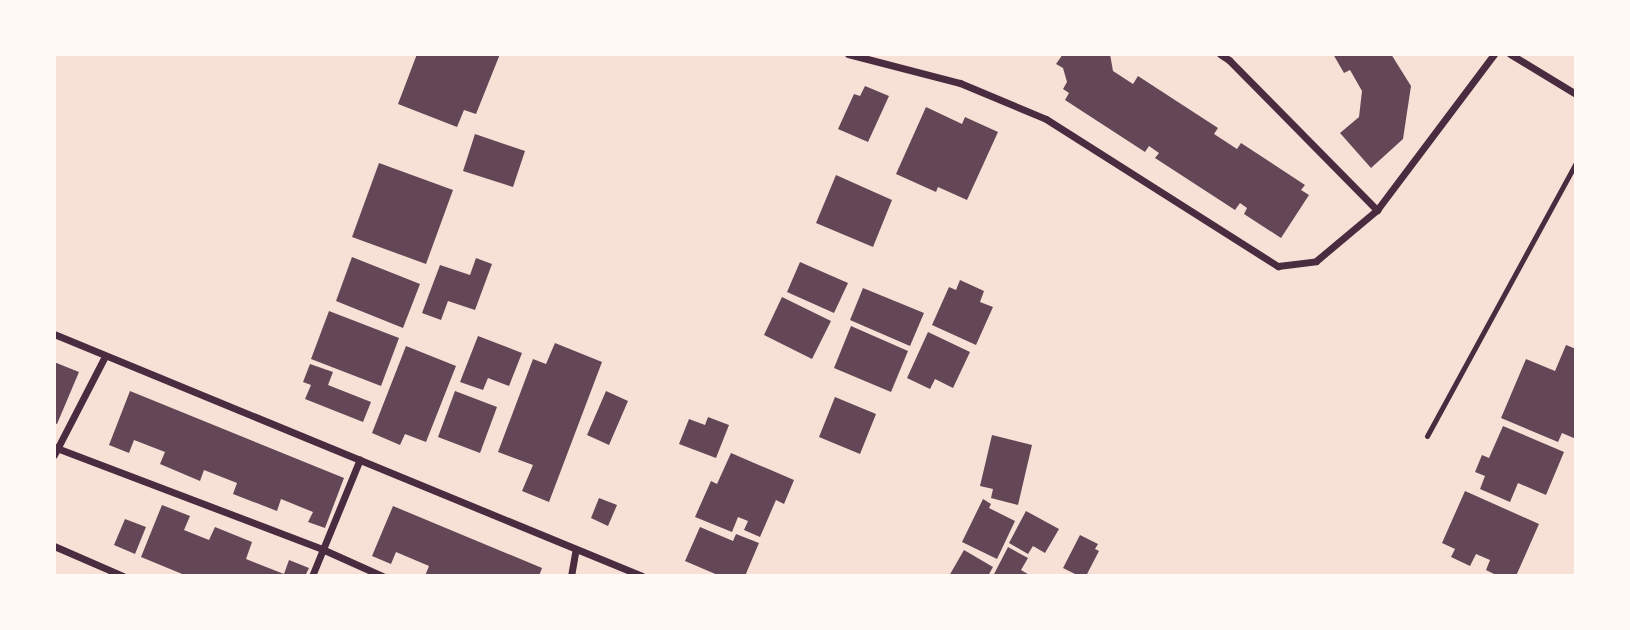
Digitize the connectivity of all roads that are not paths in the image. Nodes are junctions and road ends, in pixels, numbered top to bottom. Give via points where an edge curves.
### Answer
1 (848, 54) edge
2 (1220, 54) edge
3 (1494, 54) edge
4 (1510, 54) edge
5 (1576, 94) edge
6 (1576, 163) edge
7 (1377, 210) junction
8 (54, 334) edge
9 (106, 356) junction
10 (1427, 436) dead end
11 (55, 450) edge
12 (360, 459) junction
13 (54, 546) edge
14 (323, 549) junction
15 (576, 549) junction
16 (123, 576) edge
17 (312, 576) edge
18 (382, 576) edge
19 (570, 576) edge
20 (642, 576) edge

1 - 7 street via 960,83 1045,119 1278,266 1316,261
2 - 7 street
3 - 7 street
4 - 5 street
6 - 10 lane
8 - 9 street
9 - 11 street
9 - 12 street
11 - 14 street
12 - 14 street
12 - 15 street
13 - 16 street
14 - 17 street
14 - 18 street
15 - 19 street
15 - 20 street

